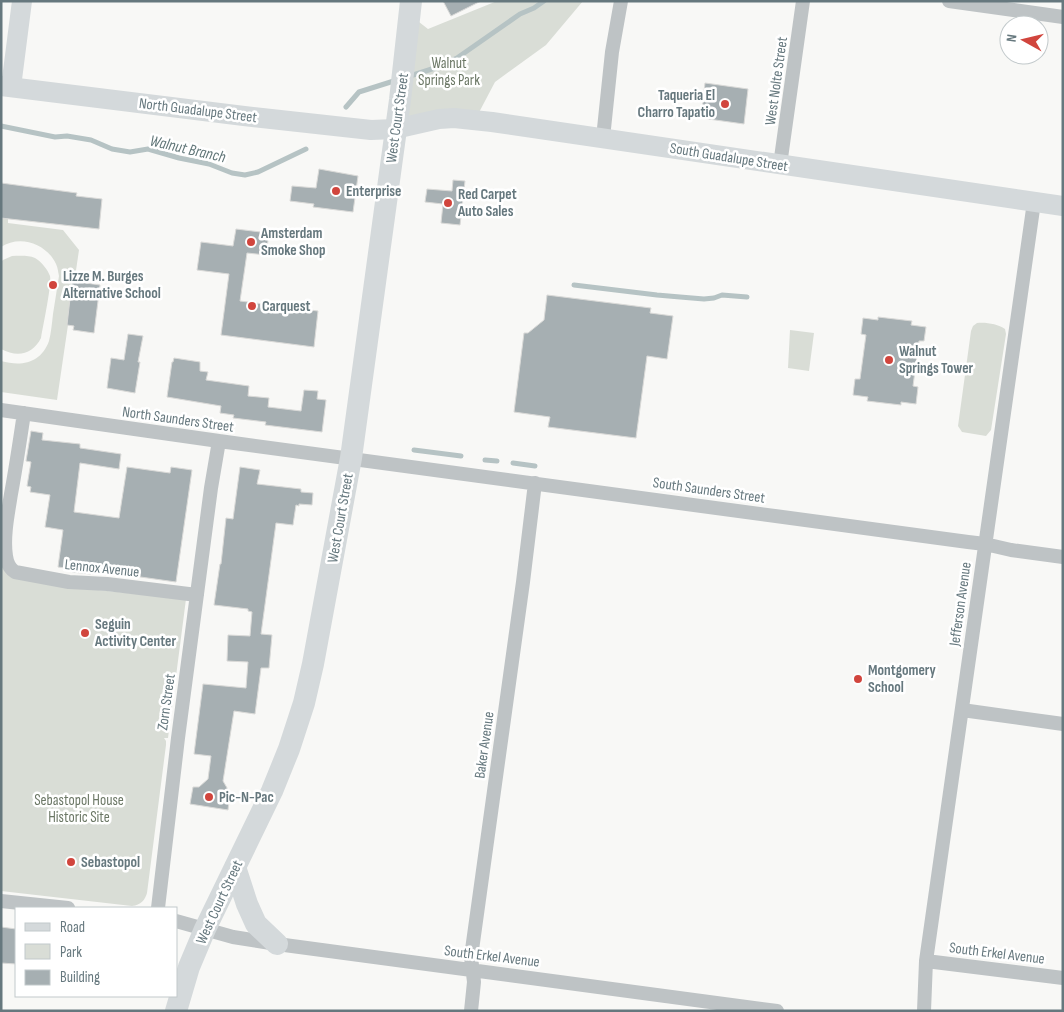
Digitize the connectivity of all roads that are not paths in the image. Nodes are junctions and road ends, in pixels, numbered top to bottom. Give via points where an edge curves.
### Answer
1 (22, 1) edge
2 (621, 1) edge
3 (803, 1) edge
4 (949, 1) edge
5 (410, 8) edge
6 (1063, 17) edge
7 (6, 86) edge
8 (395, 129) junction
9 (603, 138) junction
10 (780, 165) junction
11 (1034, 202) junction
12 (1063, 206) edge
13 (1, 410) edge
14 (24, 413) junction
15 (219, 441) junction
16 (351, 458) junction
17 (535, 483) junction
18 (985, 544) junction
19 (1063, 557) edge
20 (197, 595) junction
21 (962, 710) junction
22 (1063, 724) edge
23 (235, 867) junction
24 (1, 901) edge
25 (58, 907) edge
26 (158, 907) edge
27 (178, 922) edge
28 (204, 929) junction
29 (277, 944) junction
30 (926, 961) junction
31 (472, 970) junction
32 (1063, 978) edge
33 (176, 1011) edge
34 (471, 1011) edge
35 (777, 1011) edge
36 (924, 1011) edge

1 - 7 street
2 - 9 street
3 - 10 street, West Nolte Street
4 - 6 street
5 - 8 main road, West Court Street
7 - 8 street, North Guadalupe Street via 274,120 371,130
8 - 9 street, South Guadalupe Street via 454,118
8 - 16 main road, West Court Street
9 - 10 street, South Guadalupe Street
10 - 11 street, South Guadalupe Street
11 - 12 street, South Guadalupe Street
11 - 18 street, Jefferson Avenue
13 - 14 street, North Saunders Street
14 - 15 street, North Saunders Street
14 - 20 street, Lennox Avenue via 6,528 5,555 10,569 60,581
15 - 16 street, North Saunders Street
15 - 20 street, Zorn Street
16 - 17 street, South Saunders Street
16 - 23 main road, West Court Street via 304,703 272,791
17 - 18 street, South Saunders Street
17 - 31 street, Baker Avenue via 471,957
18 - 19 street, South Saunders Street
18 - 21 street, Jefferson Avenue
20 - 26 street, Zorn Street
21 - 22 street
21 - 30 street, Jefferson Avenue
23 - 28 main road, West Court Street
23 - 29 main road via 256,924
24 - 25 street
27 - 28 street, South Erkel Avenue
28 - 29 street, South Erkel Avenue
28 - 33 main road, West Court Street
29 - 31 street, South Erkel Avenue
30 - 32 street, South Erkel Avenue
30 - 36 street, Jefferson Avenue
31 - 34 street, Baker Avenue
31 - 35 street, South Erkel Avenue

